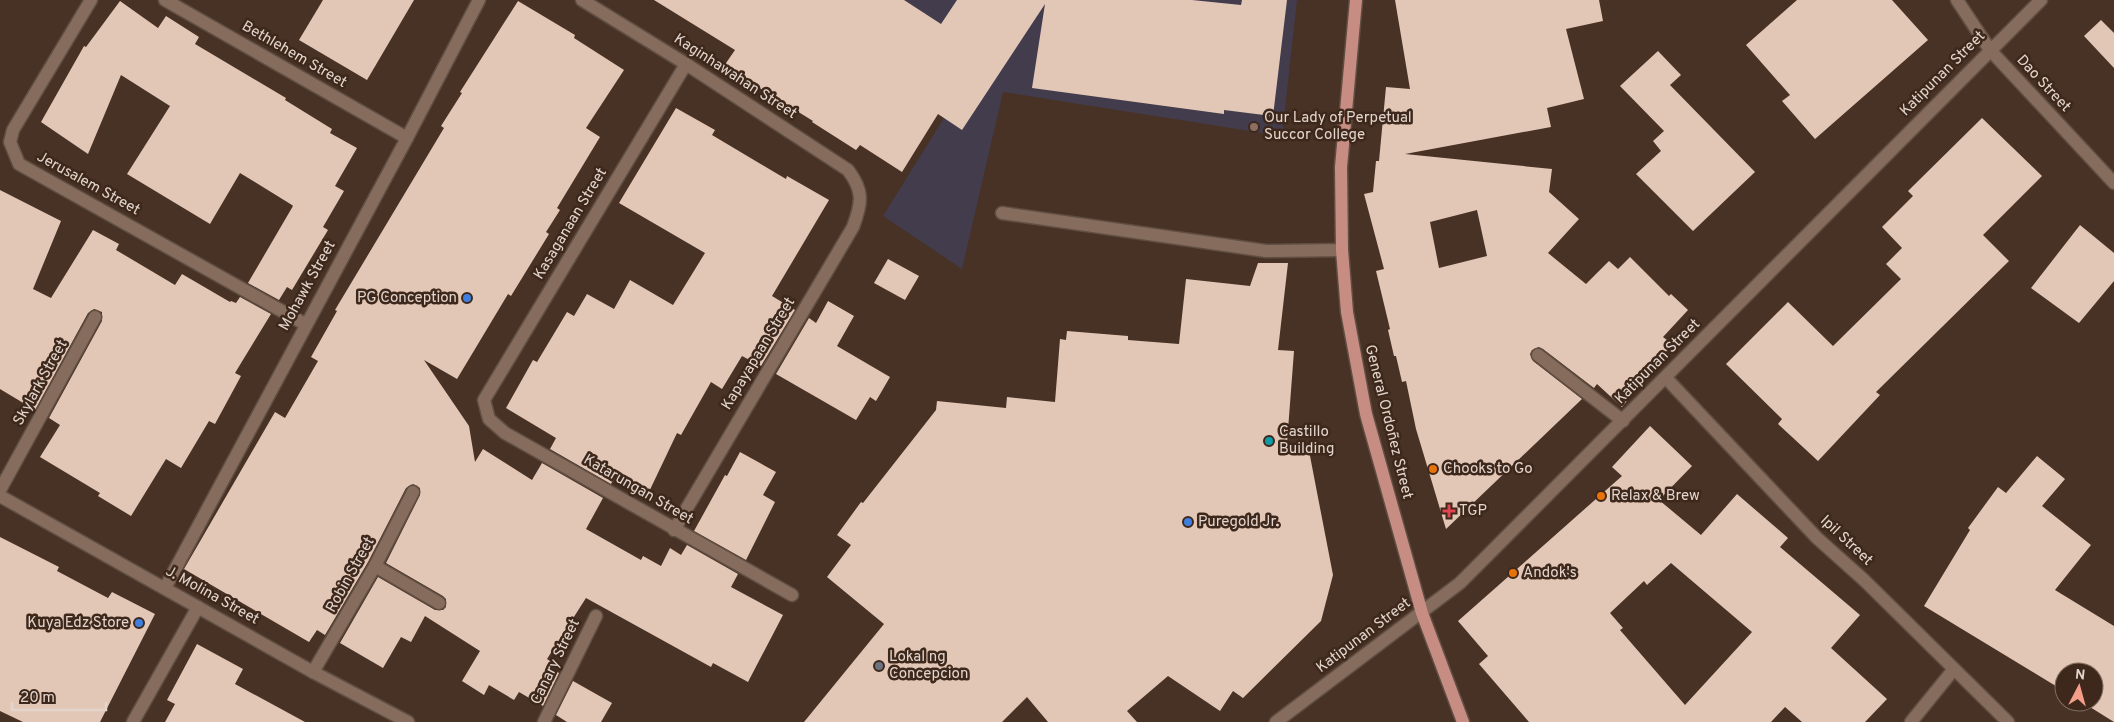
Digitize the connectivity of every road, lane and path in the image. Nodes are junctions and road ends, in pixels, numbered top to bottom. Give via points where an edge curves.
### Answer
1 (91, 0) edge
2 (165, 0) edge
3 (479, 0) edge
4 (582, 0) edge
5 (1356, 0) edge
6 (1957, 0) edge
7 (2041, 0) edge
8 (1990, 50) junction
9 (686, 64) junction
10 (407, 138) junction
11 (2114, 183) edge
12 (861, 191) joint
13 (1002, 213) dead end
14 (1342, 250) junction
15 (95, 317) dead end
16 (305, 324) junction
17 (1538, 355) dead end
18 (1666, 378) junction
19 (484, 400) joint
20 (1622, 421) junction
21 (0, 490) edge
22 (413, 492) dead end
23 (0, 496) edge
24 (674, 530) junction
25 (376, 566) junction
26 (165, 588) junction
27 (792, 595) dead end
28 (439, 603) dead end
29 (198, 607) junction
30 (1422, 613) junction
31 (596, 616) dead end
32 (1954, 669) junction
33 (313, 672) junction
34 (133, 722) edge
35 (408, 722) edge
36 (544, 722) edge
37 (1276, 722) edge
38 (1463, 722) edge
39 (1910, 722) edge
40 (2008, 722) edge

1 - 16 street, Jerusalem Street via 13,130 10,142 19,164
2 - 10 street, Bethlehem Street
3 - 10 street, Mohawk Street
4 - 9 street, Kaginhawahan Street
5 - 14 main road, General Ordoñez Street via 1341,167
6 - 8 street, Dao Street
7 - 8 street, Katipunan Street
8 - 11 street, Dao Street
8 - 18 street, Katipunan Street
9 - 12 street, Kaginhawahan Street via 848,170
9 - 19 street, Kasaganaan Street
10 - 16 street, Mohawk Street
12 - 24 street, Kapayapaan Street via 860,211 853,227
13 - 14 street via 1266,251
14 - 30 main road, General Ordoñez Street via 1347,312 1364,406
15 - 21 street, Skylark Street
16 - 26 street, Mohawk Street
17 - 20 street
18 - 20 street, Katipunan Street
18 - 32 street, Ipil Street via 1817,538
19 - 24 street, Katarungan Street via 489,419 505,433
20 - 30 street, Katipunan Street via 1460,583
22 - 25 street, Robin Street
23 - 26 street, J. Molina Street
24 - 27 street, Katarungan Street
25 - 28 street
25 - 33 street, Robin Street
26 - 29 street, J. Molina Street
29 - 33 street, J. Molina Street
29 - 34 street
30 - 37 street, Katipunan Street
30 - 38 main road, General Ordoñez Street
31 - 36 street, Canary Street
32 - 39 street
32 - 40 street, Ipil Street
33 - 35 street, J. Molina Street

